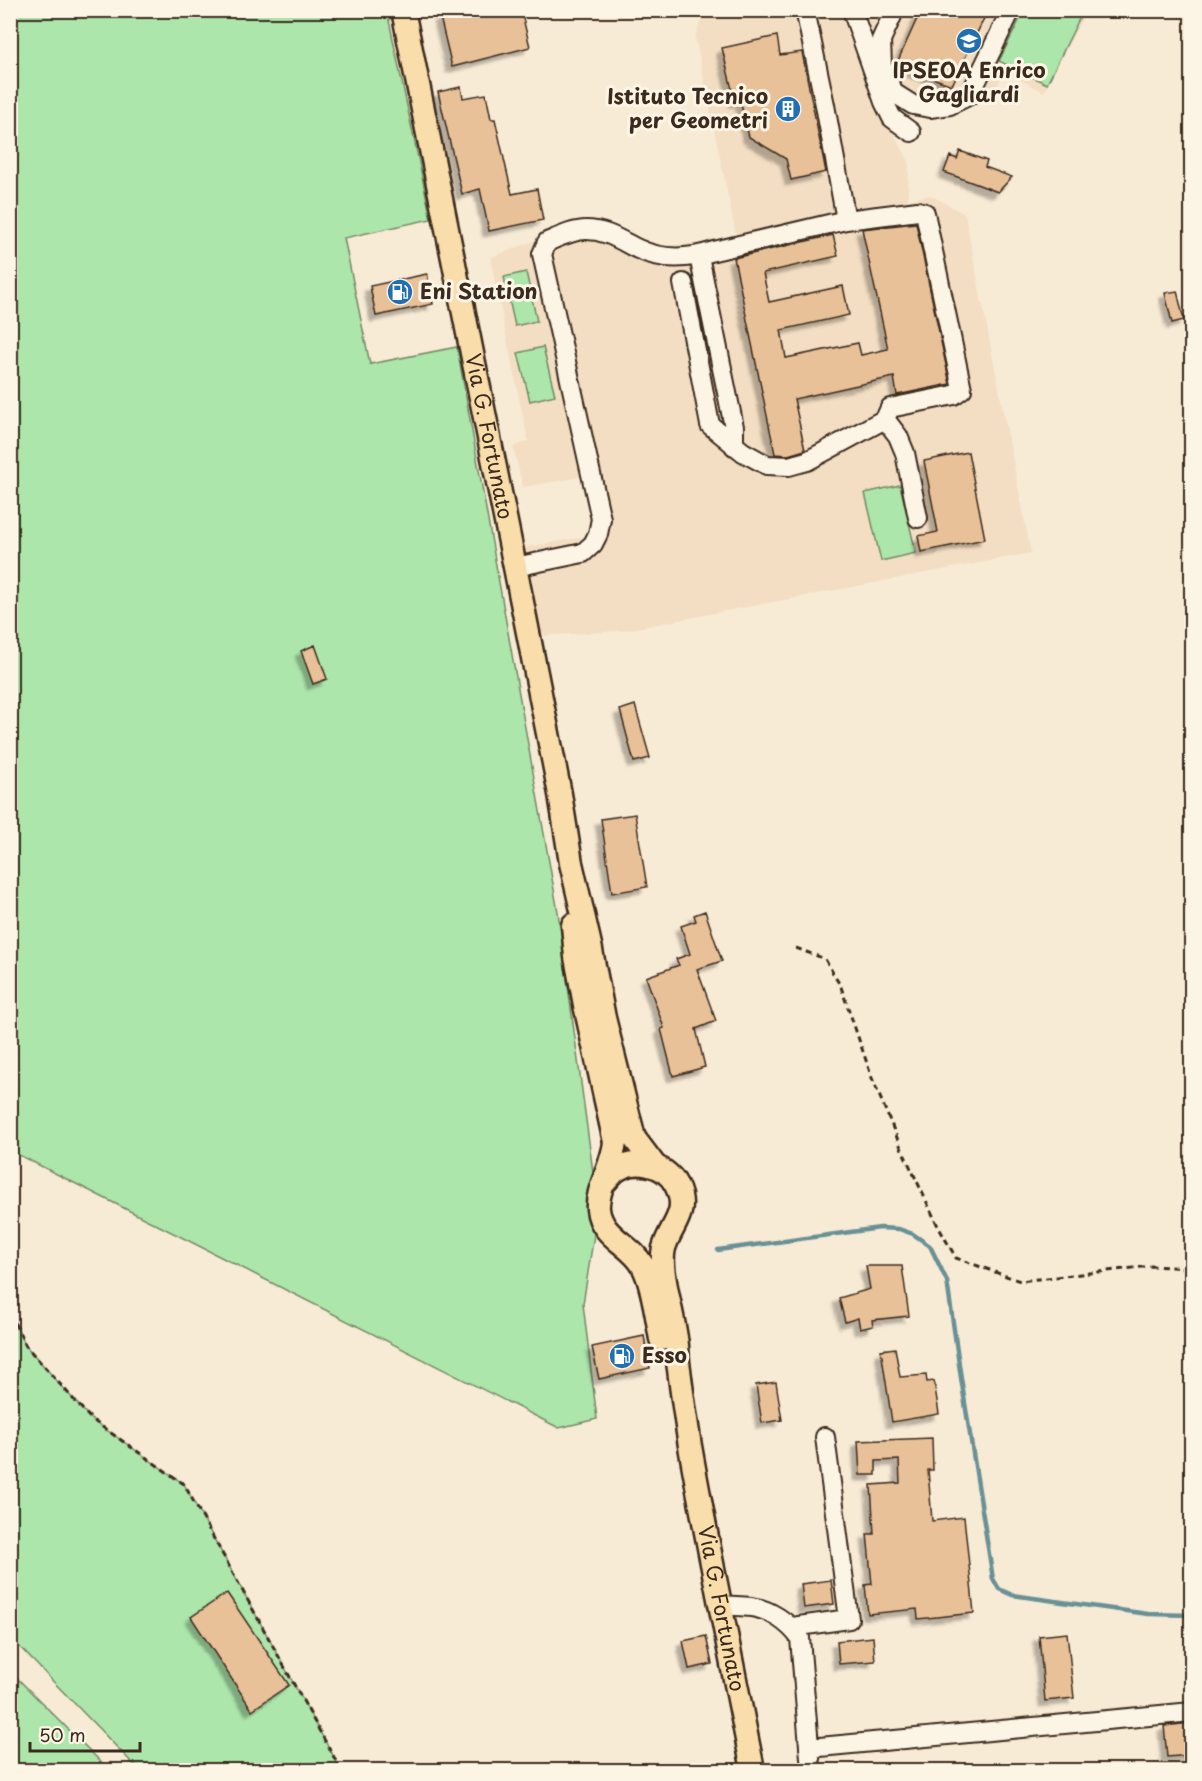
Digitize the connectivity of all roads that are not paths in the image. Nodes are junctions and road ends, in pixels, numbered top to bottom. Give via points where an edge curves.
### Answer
1 (403, 10) edge
2 (805, 10) edge
3 (852, 10) edge
4 (1011, 10) edge
5 (892, 12) edge
6 (911, 132) dead end
7 (846, 220) junction
8 (699, 256) junction
9 (683, 283) dead end
10 (885, 419) junction
11 (734, 446) junction
12 (918, 518) dead end
13 (515, 567) junction
14 (571, 863) junction
15 (655, 1166) junction
16 (605, 1182) junction
17 (670, 1233) junction
18 (621, 1243) junction
19 (825, 1437) dead end
20 (690, 1446) junction
21 (721, 1605) junction
22 (792, 1627) junction
23 (1191, 1712) edge
24 (809, 1749) junction
25 (753, 1770) edge
26 (811, 1770) edge

1 - 13 main road, Via G. Fortunato
2 - 7 street
3 - 6 street via 884,102 892,118
4 - 5 street via 970,95 950,105 930,108 913,105 894,93 882,66 881,40
7 - 8 street
7 - 10 street via 925,213 962,389 954,395 890,408
8 - 11 street via 734,427
8 - 13 street via 659,256 605,233 585,230 547,242 542,254 601,519 593,544 583,553
9 - 11 street via 710,425
10 - 11 street via 807,461 789,466 768,465
10 - 12 street via 898,436 904,453
13 - 14 main road, Via G. Fortunato
14 - 15 main road via 634,1138
14 - 16 main road via 576,957 615,1142
15 - 16 main road via 627,1165
15 - 17 main road via 675,1183 680,1195 678,1222
16 - 18 main road via 598,1209 602,1223
17 - 18 main road via 647,1246
17 - 20 main road via 663,1250 664,1275
18 - 20 main road via 644,1268
19 - 22 street via 849,1619
20 - 21 main road, Via G. Fortunato
21 - 22 street via 754,1607
21 - 25 main road, Via G. Fortunato
22 - 24 street via 800,1638
23 - 24 street
24 - 26 street

